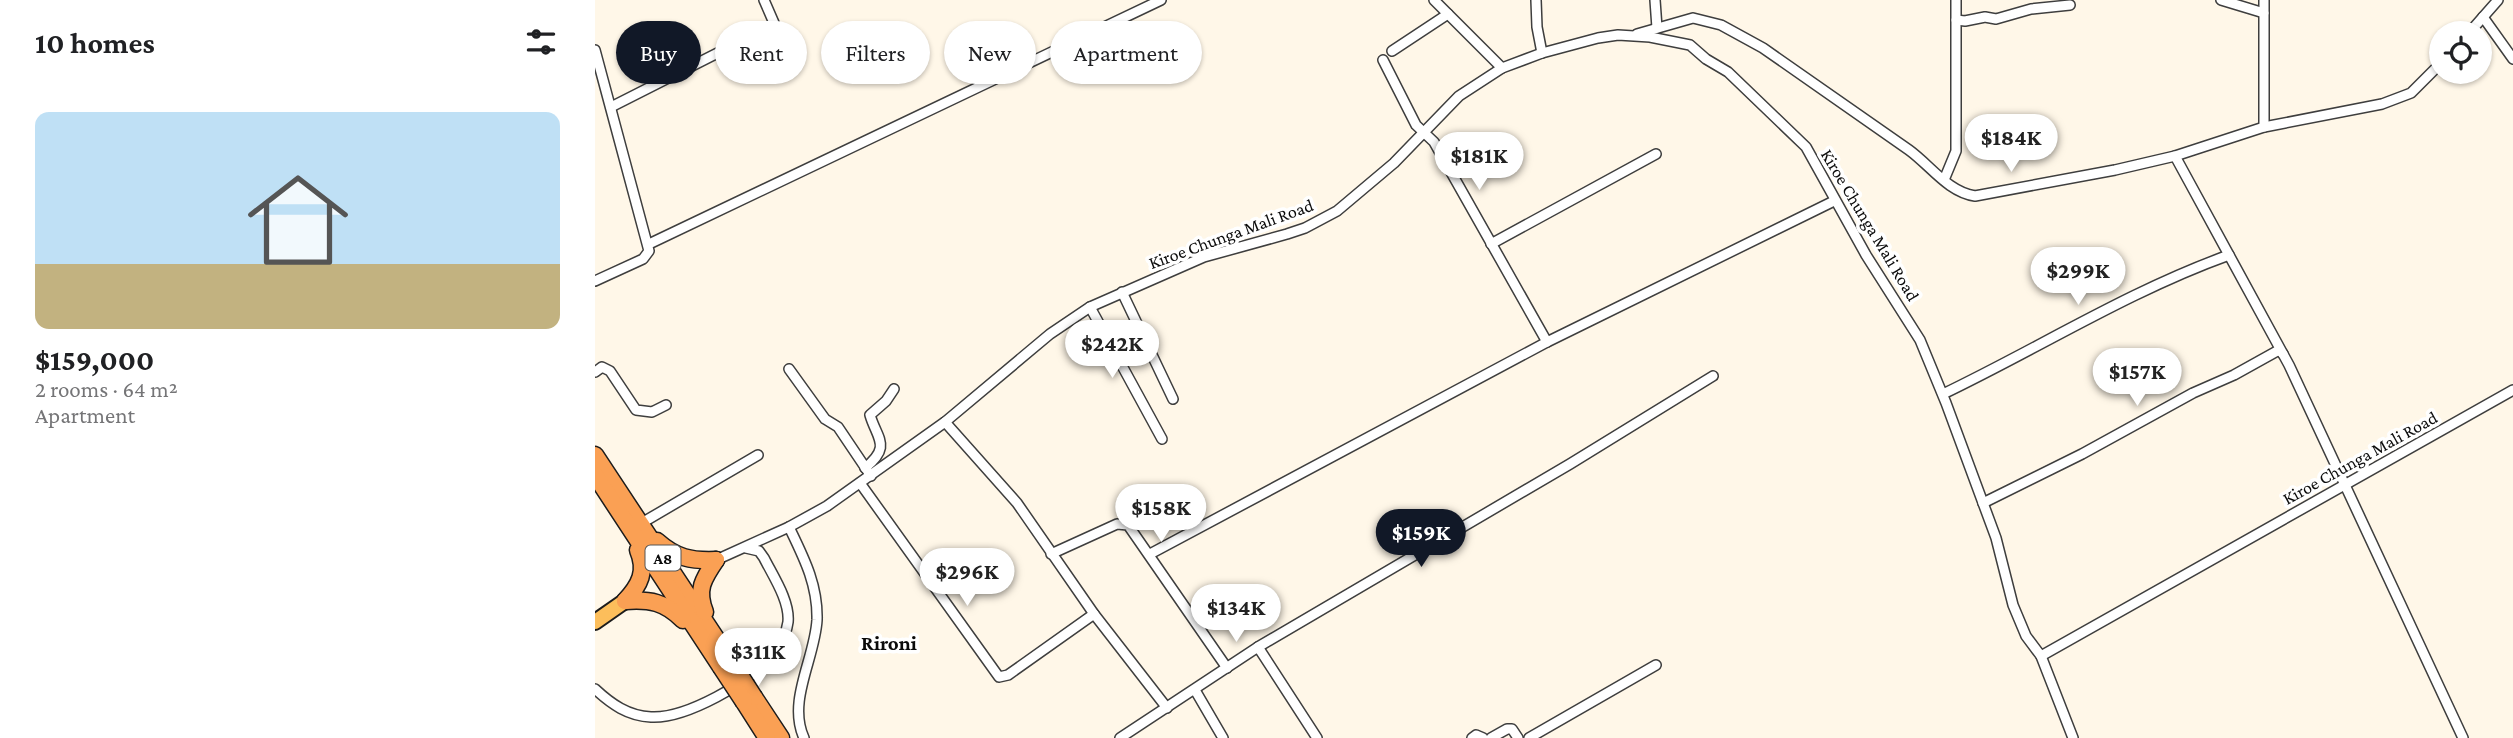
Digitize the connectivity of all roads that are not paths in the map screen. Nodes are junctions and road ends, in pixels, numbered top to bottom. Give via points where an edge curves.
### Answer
1 (764, 0) edge
2 (1161, 0) edge
3 (1434, 0) edge
4 (1536, 0) edge
5 (1655, 0) edge
6 (1957, 0) edge
7 (2221, 0) edge
8 (2264, 0) edge
9 (2498, 0) edge
10 (2070, 5) dead end
11 (2264, 13) junction
12 (1448, 14) junction
13 (2483, 17) junction
14 (1956, 20) junction
15 (2480, 21) edge
16 (1657, 28) junction
17 (1629, 36) junction
18 (595, 50) edge
19 (1392, 51) dead end
20 (1542, 53) junction
21 (2513, 59) edge
22 (1383, 61) dead end
23 (1502, 68) junction
24 (2429, 74) edge
25 (611, 107) junction
26 (2264, 127) junction
27 (1423, 131) junction
28 (1656, 154) dead end
29 (2175, 156) junction
30 (1944, 180) junction
31 (1834, 201) junction
32 (649, 244) junction
33 (1491, 244) junction
34 (2229, 255) junction
35 (595, 281) edge
36 (1122, 292) junction
37 (1090, 307) junction
38 (1547, 342) junction
39 (2284, 356) junction
40 (789, 369) dead end
41 (595, 372) edge
42 (1713, 376) dead end
43 (894, 389) dead end
44 (2513, 390) edge
45 (1943, 394) junction
46 (1173, 399) dead end
47 (666, 405) dead end
48 (946, 422) junction
49 (1162, 439) dead end
50 (595, 455) edge
51 (758, 455) dead end
52 (868, 472) junction
53 (595, 475) edge
54 (860, 483) junction
55 (2344, 484) junction
56 (1983, 503) junction
57 (622, 516) junction
58 (643, 527) junction
59 (789, 527) junction
60 (746, 548) junction
61 (1051, 554) junction
62 (1150, 554) junction
63 (716, 560) junction
64 (625, 601) junction
65 (1094, 614) junction
66 (595, 622) edge
67 (710, 641) junction
68 (1258, 647) junction
69 (2041, 656) junction
70 (1656, 665) dead end
71 (1227, 668) junction
72 (595, 689) edge
73 (1195, 690) junction
74 (749, 699) junction
75 (1167, 708) junction
76 (1123, 737) edge
77 (767, 738) edge
78 (781, 738) edge
79 (804, 738) edge
80 (1223, 738) edge
81 (1317, 738) edge
82 (1472, 738) edge
83 (1483, 738) edge
84 (1491, 738) edge
85 (1518, 738) edge
86 (1529, 738) edge
87 (2073, 738) edge
88 (2463, 738) edge

1 - 25 street via 773,25
2 - 32 street
3 - 12 street
4 - 20 street
5 - 16 street
6 - 14 street
7 - 11 street
8 - 11 street
9 - 13 street
10 - 14 street via 1996,19
11 - 26 street
12 - 19 street
12 - 23 street
13 - 15 street
13 - 21 street
14 - 30 street via 1956,151
16 - 17 street
16 - 30 street via 1693,18 1721,25 1763,48 1909,150
17 - 20 street, Kiroe Chunga Mali Road via 1598,38
17 - 31 street, Kiroe Chunga Mali Road via 1690,45 1728,72 1806,147
18 - 25 street
20 - 23 street, Kiroe Chunga Mali Road
22 - 27 street
23 - 27 street, Kiroe Chunga Mali Road via 1458,96
24 - 26 street via 2411,93 2397,99
25 - 32 street
26 - 29 street
27 - 33 street via 1434,142
27 - 36 street, Kiroe Chunga Mali Road via 1360,194 1322,220 1204,257
28 - 33 street
29 - 30 street via 1975,196 1952,189
29 - 34 street
31 - 38 street
31 - 45 street, Kiroe Chunga Mali Road via 1920,340
32 - 35 street via 646,256
33 - 38 street
34 - 39 street
34 - 45 street via 2098,314
36 - 37 street, Kiroe Chunga Mali Road
36 - 46 street
37 - 48 street, Kiroe Chunga Mali Road via 1050,334
37 - 49 street
38 - 62 street
39 - 55 street
39 - 56 street via 2279,350
40 - 52 street via 825,419 838,427
41 - 47 street via 610,371 636,410 652,412
42 - 68 street
43 - 52 street via 870,415 880,449
44 - 55 street, Kiroe Chunga Mali Road
45 - 56 street, Kiroe Chunga Mali Road
48 - 52 street, Kiroe Chunga Mali Road
48 - 61 street via 1017,503
50 - 58 highway, A8
51 - 58 street
52 - 54 street, Kiroe Chunga Mali Road
53 - 57 highway, A8
54 - 59 street, Kiroe Chunga Mali Road
54 - 65 street via 999,677
55 - 69 street, Kiroe Chunga Mali Road
55 - 88 street
56 - 69 street, Kiroe Chunga Mali Road via 2013,605 2026,636
57 - 64 highway via 643,564 639,584
57 - 67 highway, A8
58 - 63 highway via 677,556
58 - 67 highway, A8
59 - 60 street, Kiroe Chunga Mali Road
59 - 79 street via 811,572 816,595 814,644 798,713
60 - 63 street, Kiroe Chunga Mali Road
60 - 72 street via 759,551 764,558 787,610 782,644 773,657 722,693 666,717 626,712
61 - 62 street via 1124,523
61 - 65 street
62 - 71 street
63 - 67 highway via 703,579 700,595
64 - 66 main road
64 - 67 highway via 663,604
65 - 75 street
67 - 74 highway, A8, bridge
68 - 71 street
68 - 81 street
69 - 87 street, Kiroe Chunga Mali Road
70 - 86 street
71 - 73 street
73 - 75 street
73 - 80 street
74 - 77 highway, A8
74 - 78 highway, A8
75 - 76 street
82 - 83 street
84 - 85 street via 1507,729

